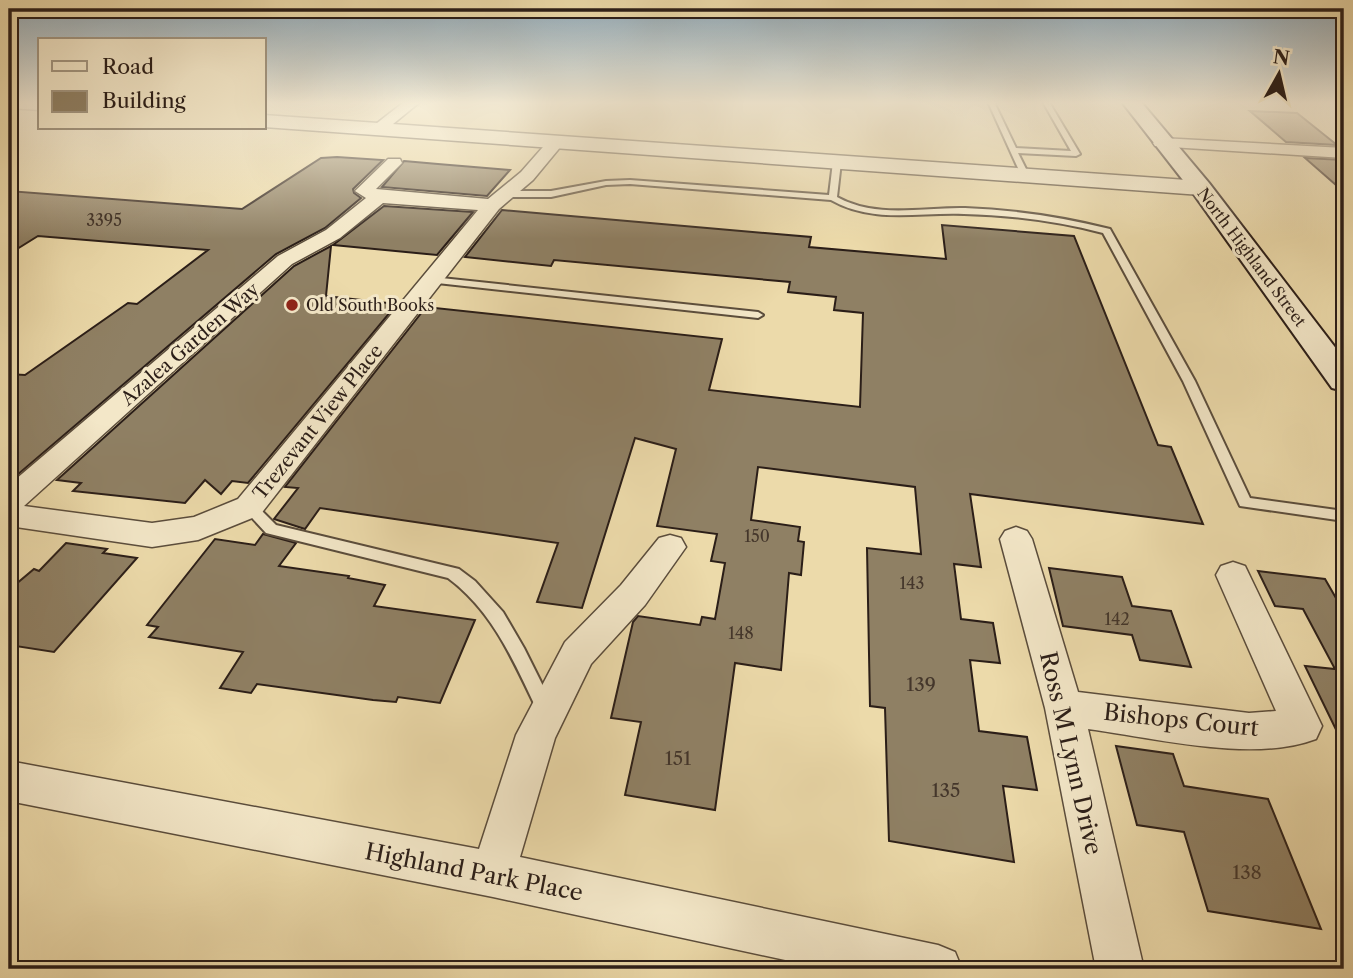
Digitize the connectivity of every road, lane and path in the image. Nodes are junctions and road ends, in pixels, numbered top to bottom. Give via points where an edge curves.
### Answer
1 (550, 148) edge
2 (635, 148) edge
3 (1072, 148) edge
4 (1165, 148) edge
5 (1246, 148) edge
6 (1013, 150) joint
7 (1344, 153) edge
8 (836, 162) junction
9 (394, 163) dead end
10 (1025, 175) junction
11 (1201, 188) junction
12 (379, 197) junction
13 (833, 198) junction
14 (500, 199) junction
15 (432, 281) junction
16 (758, 315) dead end
17 (1344, 381) edge
18 (9, 502) edge
19 (250, 507) junction
20 (9, 515) edge
21 (1344, 516) edge
22 (1016, 539) dead end
23 (670, 547) dead end
24 (1233, 575) dead end
25 (1064, 708) junction
26 (547, 713) junction
27 (9, 780) edge
28 (493, 874) junction
29 (938, 969) edge
30 (1120, 969) edge

1 - 14 street
2 - 8 street
3 - 6 lane via 1076,154
4 - 11 main road, North Highland Street
5 - 7 street
6 - 10 lane
8 - 10 street
8 - 13 lane
9 - 12 street via 364,191
10 - 11 street
11 - 17 main road, North Highland Street
12 - 14 street
12 - 18 street, Azalea Garden Way via 333,234 285,260
13 - 14 lane via 630,182
13 - 21 lane via 848,209 963,211 1074,222 1107,231 1189,382 1245,502
14 - 15 street, Trezevant View Place
15 - 16 lane
15 - 19 street, Trezevant View Place
19 - 20 street via 198,528 152,535
19 - 26 lane via 271,528 453,573 475,586 498,616
22 - 25 street, Ross M Lynn Drive
23 - 26 street via 578,653
24 - 25 street, Bishops Court via 1302,726 1249,732
25 - 30 street, Ross M Lynn Drive
26 - 28 street
27 - 28 street, Highland Park Place
28 - 29 street, Highland Park Place

